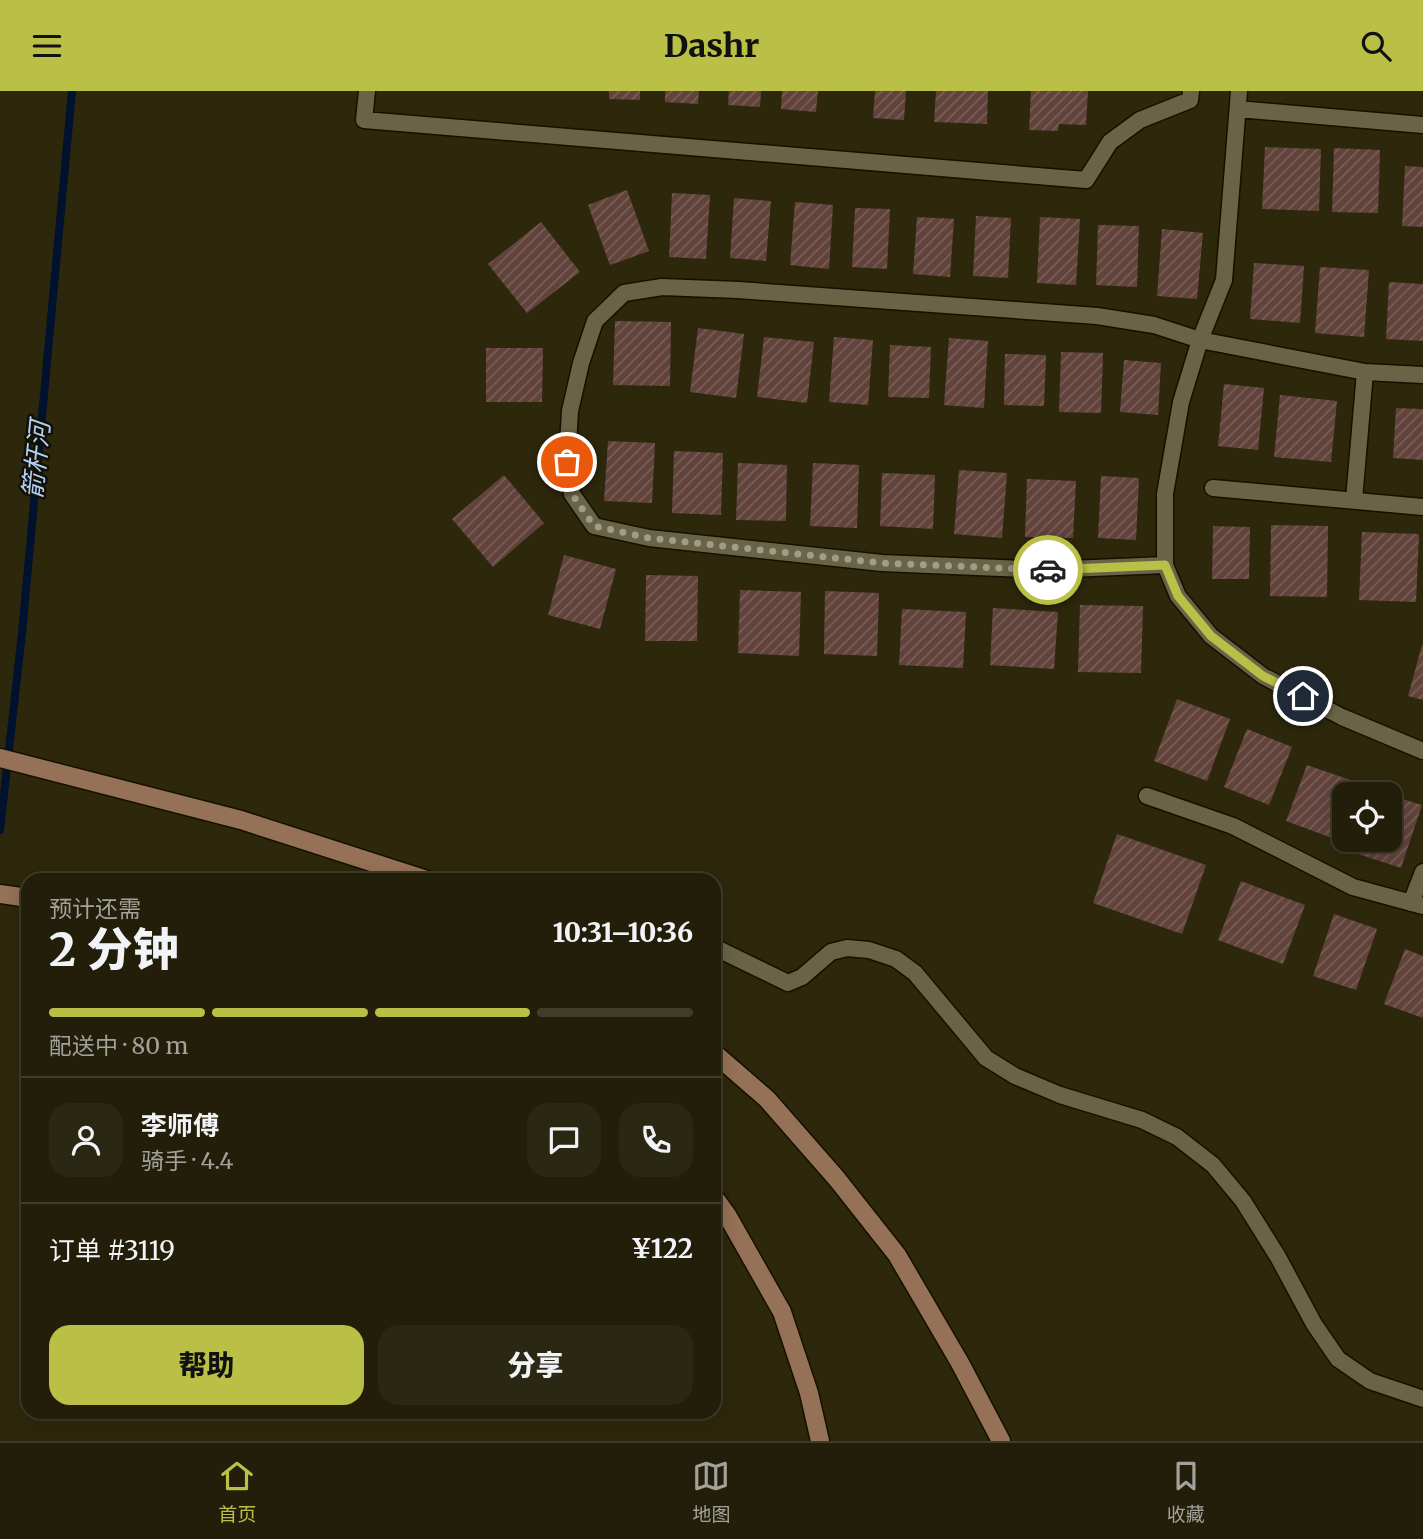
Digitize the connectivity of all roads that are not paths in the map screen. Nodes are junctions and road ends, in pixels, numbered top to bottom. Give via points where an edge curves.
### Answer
1 (367, 91) edge
2 (1191, 91) edge
3 (1239, 91) edge
4 (1238, 109) junction
5 (1423, 125) edge
6 (1200, 340) junction
7 (1365, 372) junction
8 (1423, 375) edge
9 (1213, 488) dead end
10 (1354, 500) junction
11 (1423, 507) edge
12 (1165, 565) junction
13 (1423, 751) edge
14 (0, 758) edge
15 (1147, 796) dead end
16 (1423, 872) edge
17 (405, 873) edge
18 (0, 894) edge
19 (21, 897) edge
20 (1417, 905) edge
21 (721, 950) edge
22 (721, 1059) edge
23 (721, 1206) edge
24 (1423, 1399) edge
25 (820, 1441) edge
26 (1001, 1441) edge

1 - 2 lane via 364,120 1086,180 1110,142 1140,121 1190,100
3 - 4 lane
4 - 5 lane
4 - 6 lane via 1224,280
6 - 7 lane
6 - 12 lane via 1181,402 1165,494
6 - 12 lane via 1154,325 1097,316 662,287 624,293 595,320 570,411 567,462 572,494 594,526 649,538 882,563 1045,570
7 - 8 lane
7 - 10 lane
9 - 10 lane
10 - 11 lane
12 - 13 lane via 1178,596 1211,636 1263,676 1342,717
14 - 17 main road via 241,820
15 - 20 lane via 1233,826 1353,887
16 - 20 lane
18 - 19 main road
21 - 24 lane via 788,983 831,952 848,948 896,959 915,973 986,1058 1060,1095 1142,1120 1177,1137 1213,1165 1243,1201 1338,1359 1370,1381
22 - 26 main road via 767,1099 897,1255
23 - 25 main road via 782,1312

